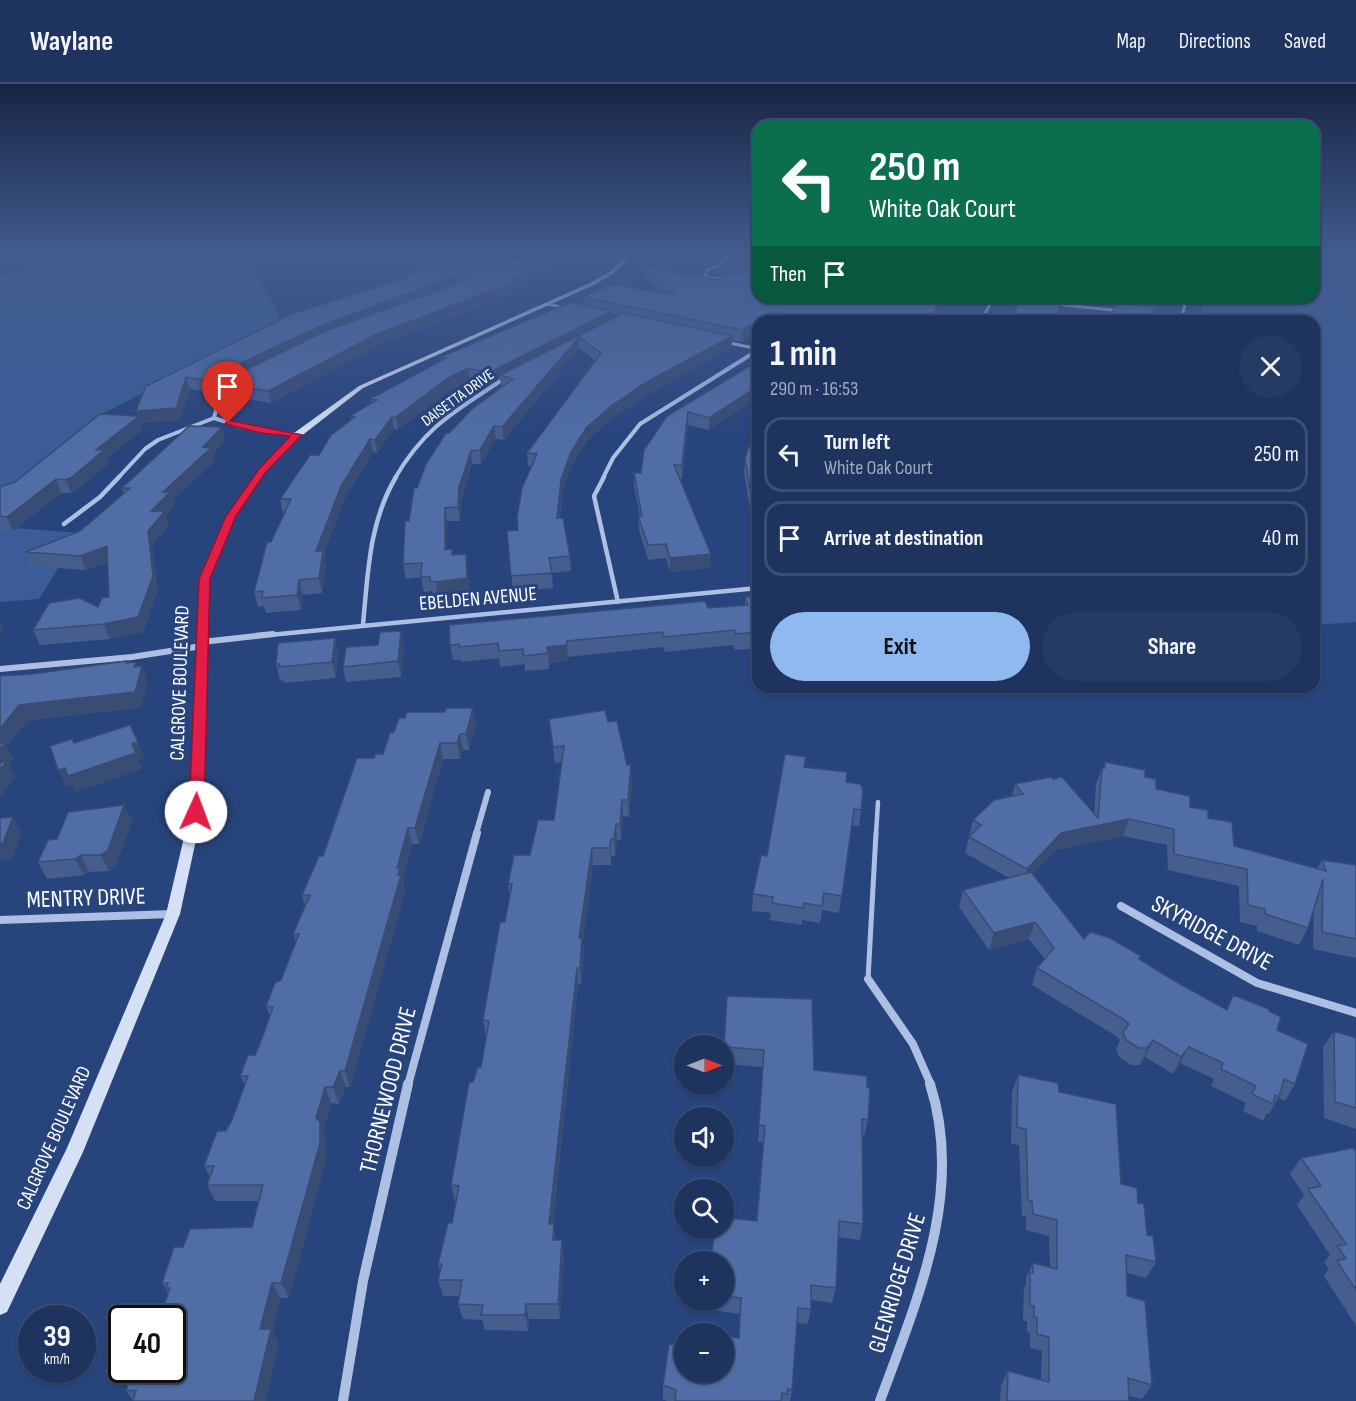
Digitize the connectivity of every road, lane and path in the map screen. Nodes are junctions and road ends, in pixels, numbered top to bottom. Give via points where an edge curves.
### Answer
1 (522, 315) edge
2 (724, 342) edge
3 (752, 349) edge
4 (752, 354) edge
5 (508, 377) edge
6 (239, 383) edge
7 (214, 418) junction
8 (297, 435) junction
9 (64, 524) dead end
10 (752, 589) edge
11 (618, 602) junction
12 (363, 624) junction
13 (202, 644) junction
14 (0, 669) edge
15 (488, 792) dead end
16 (878, 802) dead end
17 (1120, 906) dead end
18 (173, 914) junction
19 (0, 920) edge
20 (868, 979) joint
21 (1356, 1013) edge
22 (0, 1305) edge
23 (343, 1401) edge
24 (880, 1401) edge

1 - 8 street, CALGROVE BOULEVARD via 361,387
2 - 3 street
4 - 11 street via 640,424 613,458 594,496
5 - 12 street, DAISETTA DRIVE via 436,424 411,451 385,495 372,535
6 - 7 street via 221,395 214,407
7 - 8 street via 242,427
7 - 9 street via 158,440 100,497
8 - 13 street, CALGROVE BOULEVARD via 262,471 231,516 204,579
10 - 11 street, EBELDEN AVENUE
11 - 12 street, EBELDEN AVENUE
12 - 13 street, EBELDEN AVENUE
13 - 14 street, EBELDEN AVENUE via 132,657
13 - 18 street, CALGROVE BOULEVARD via 196,812
15 - 23 street, THORNEWOOD DRIVE via 415,1053 363,1281
16 - 20 lane
17 - 21 street, SKYRIDGE DRIVE via 1257,983
18 - 19 street, MENTRY DRIVE
18 - 22 street, CALGROVE BOULEVARD via 74,1152
20 - 24 street, GLENRIDGE DRIVE via 907,1033 925,1066 938,1104 944,1141 941,1205 930,1256

